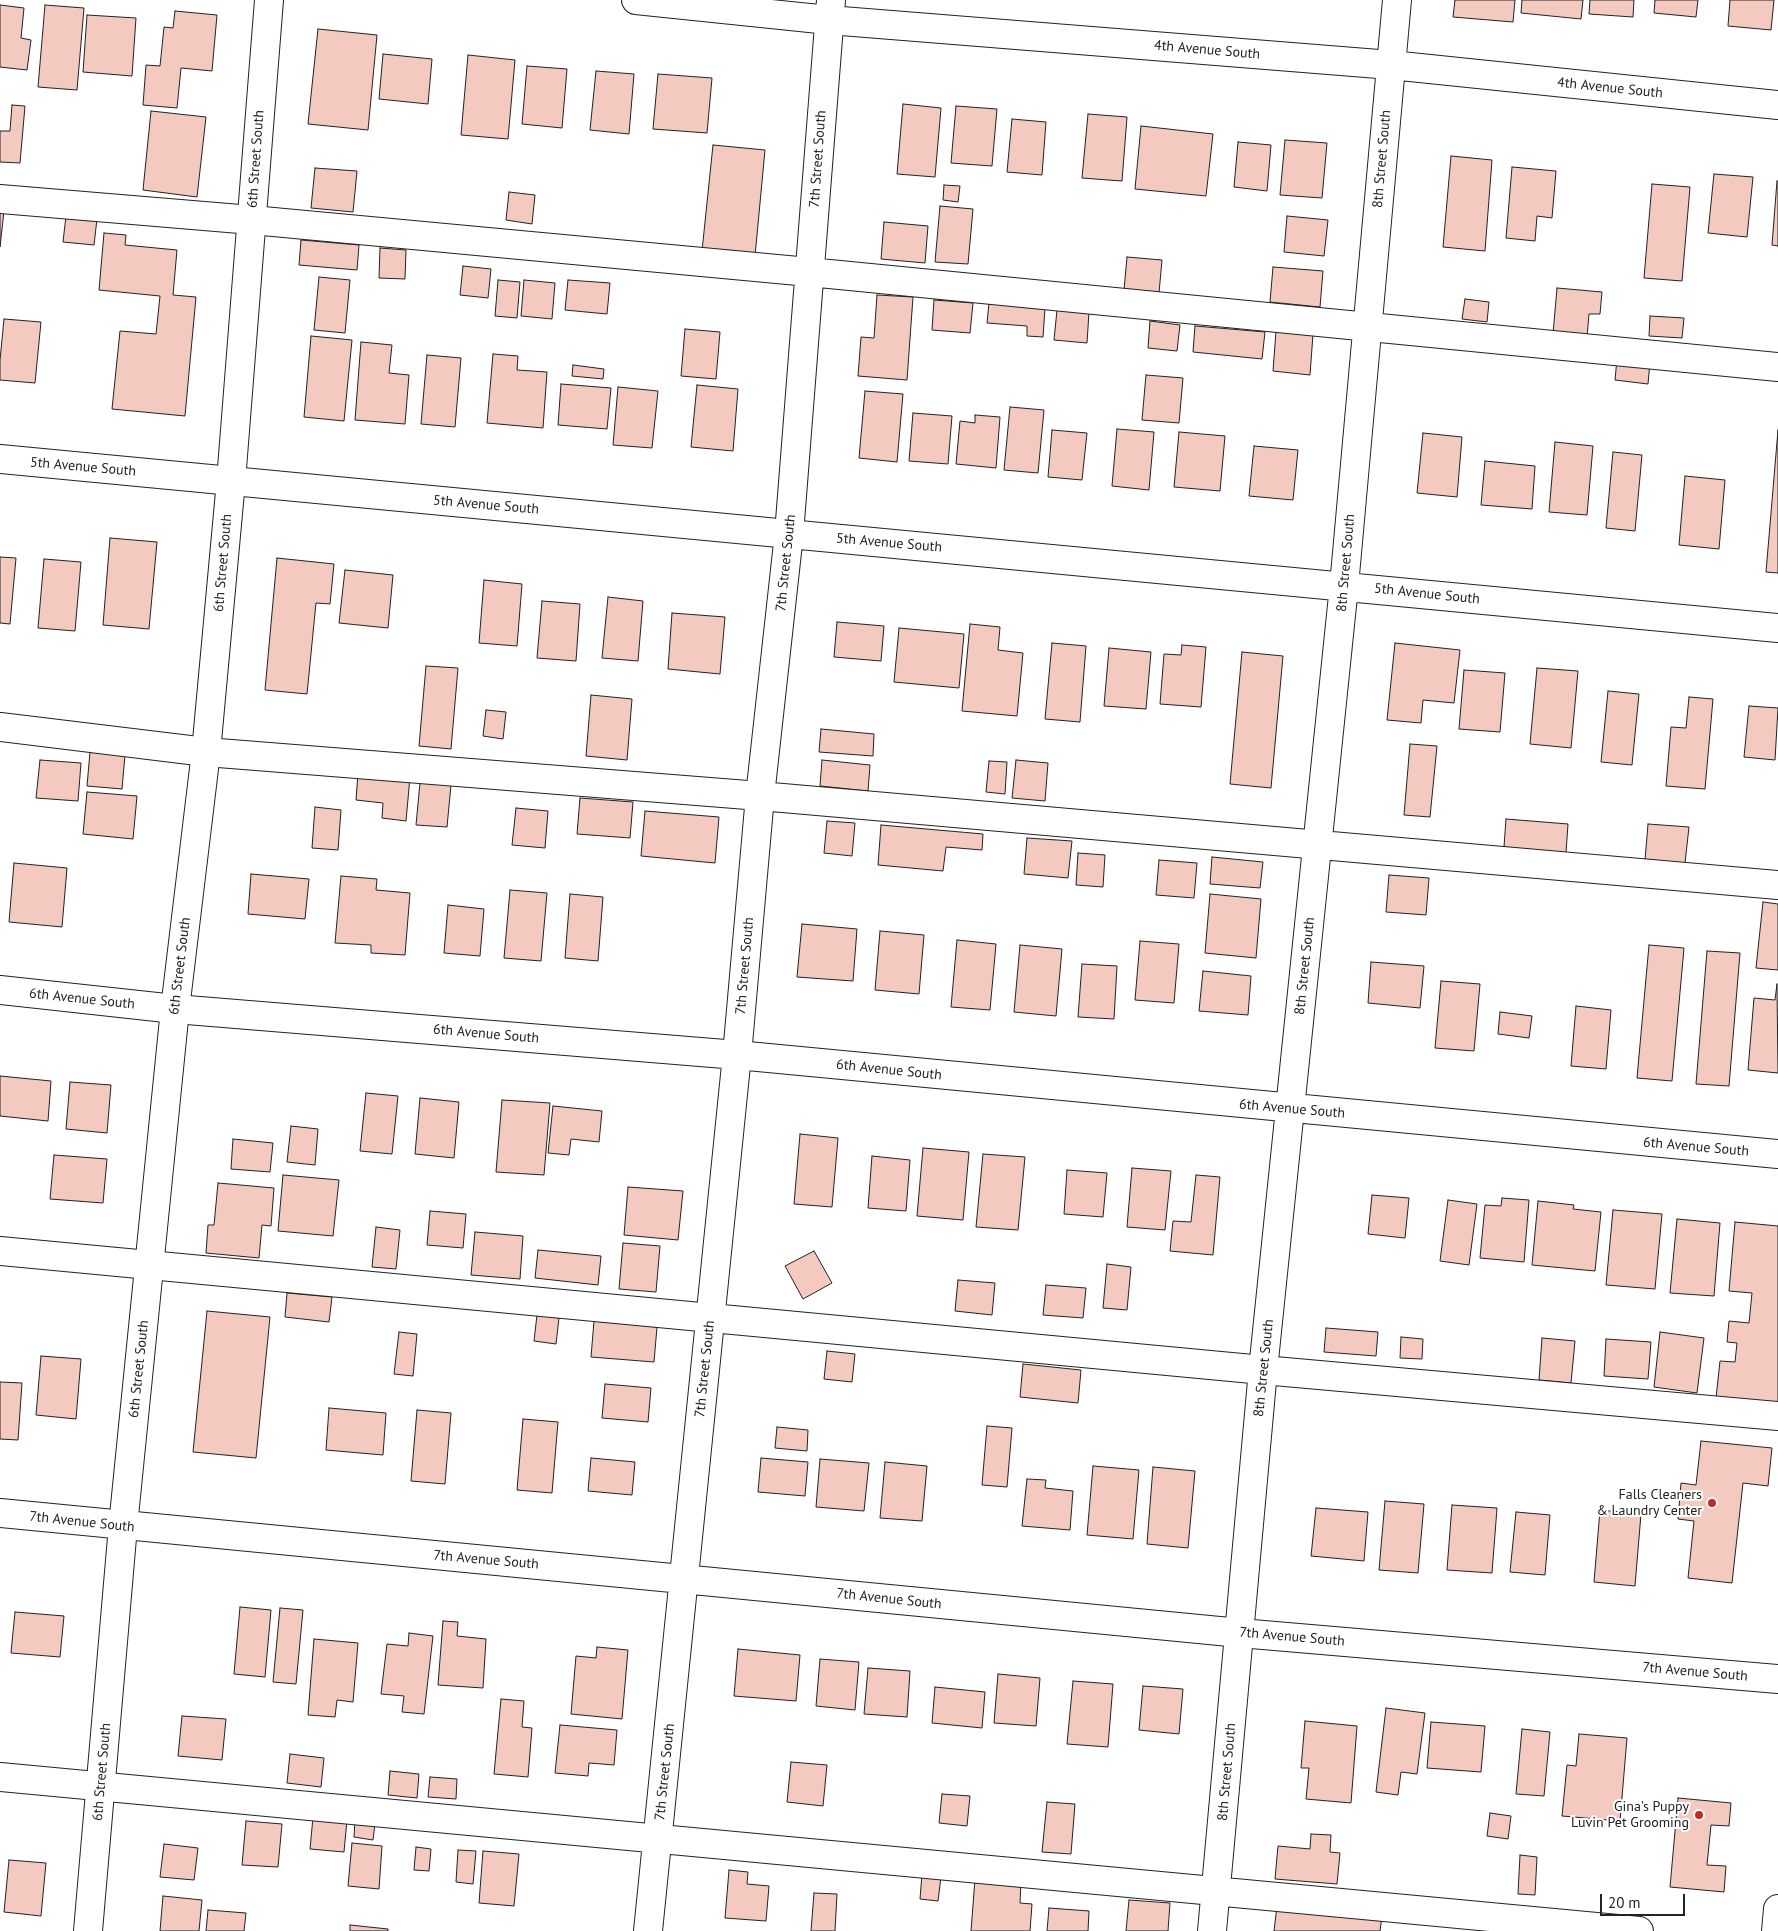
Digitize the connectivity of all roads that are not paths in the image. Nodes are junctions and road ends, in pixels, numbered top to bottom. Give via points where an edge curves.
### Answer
1 (269, 0) edge
2 (636, 0) edge
3 (1397, 0) edge
4 (829, 10) edge
5 (1391, 65) junction
6 (1778, 105) edge
7 (0, 199) edge
8 (252, 220) junction
9 (809, 272) junction
10 (1367, 326) junction
11 (1778, 367) edge
12 (0, 459) edge
13 (231, 481) junction
14 (789, 534) junction
15 (1344, 586) junction
16 (1778, 628) edge
17 (0, 727) edge
18 (206, 752) junction
19 (760, 796) junction
20 (1317, 845) junction
21 (1778, 885) edge
22 (0, 990) edge
23 (175, 1008) junction
24 (737, 1055) junction
25 (1290, 1108) junction
26 (1778, 1154) edge
27 (0, 1251) edge
28 (150, 1266) junction
29 (710, 1317) junction
30 (1263, 1370) junction
31 (1778, 1416) edge
32 (0, 1513) edge
33 (124, 1526) junction
34 (684, 1578) junction
35 (1240, 1633) junction
36 (1778, 1679) edge
37 (0, 1777) edge
38 (101, 1787) junction
39 (658, 1838) junction
40 (1216, 1892) junction
41 (1778, 1909) edge
42 (88, 1931) edge
43 (648, 1931) edge
44 (1212, 1931) edge
45 (1639, 1931) edge
46 (1776, 1931) edge

1 - 8 street, 6th Street South
2 - 4 street, 4th Avenue South
3 - 5 street, 8th Street South
4 - 5 street, 4th Avenue South
4 - 9 street, 7th Street South
5 - 6 street, 4th Avenue South
5 - 10 street, 8th Street South
7 - 8 street
8 - 9 street
8 - 13 street, 6th Street South
9 - 10 street
9 - 14 street, 7th Street South
10 - 11 street
10 - 15 street, 8th Street South
12 - 13 street, 5th Avenue South
13 - 14 street, 5th Avenue South
13 - 18 street, 6th Street South
14 - 15 street, 5th Avenue South
14 - 19 street, 7th Street South
15 - 16 street, 5th Avenue South
15 - 20 street, 8th Street South
17 - 18 street
18 - 19 street
18 - 23 street, 6th Street South
19 - 20 street
19 - 24 street, 7th Street South
20 - 21 street
20 - 25 street, 8th Street South
22 - 23 street, 6th Avenue South
23 - 24 street, 6th Avenue South
23 - 28 street, 6th Street South
24 - 25 street, 6th Avenue South
24 - 29 street, 7th Street South
25 - 26 street, 6th Avenue South
25 - 30 street, 8th Street South
27 - 28 street
28 - 29 street
28 - 33 street, 6th Street South
29 - 30 street
29 - 34 street, 7th Street South
30 - 31 street
30 - 35 street, 8th Street South
32 - 33 street, 7th Avenue South
33 - 34 street, 7th Avenue South
33 - 38 street, 6th Street South
34 - 35 street, 7th Avenue South
34 - 39 street, 7th Street South
35 - 36 street, 7th Avenue South
35 - 40 street, 8th Street South
37 - 38 street
38 - 39 street
38 - 42 street, 6th Street South
39 - 40 street
39 - 43 street, 7th Street South
40 - 44 street, 8th Street South
40 - 45 street
41 - 46 street

